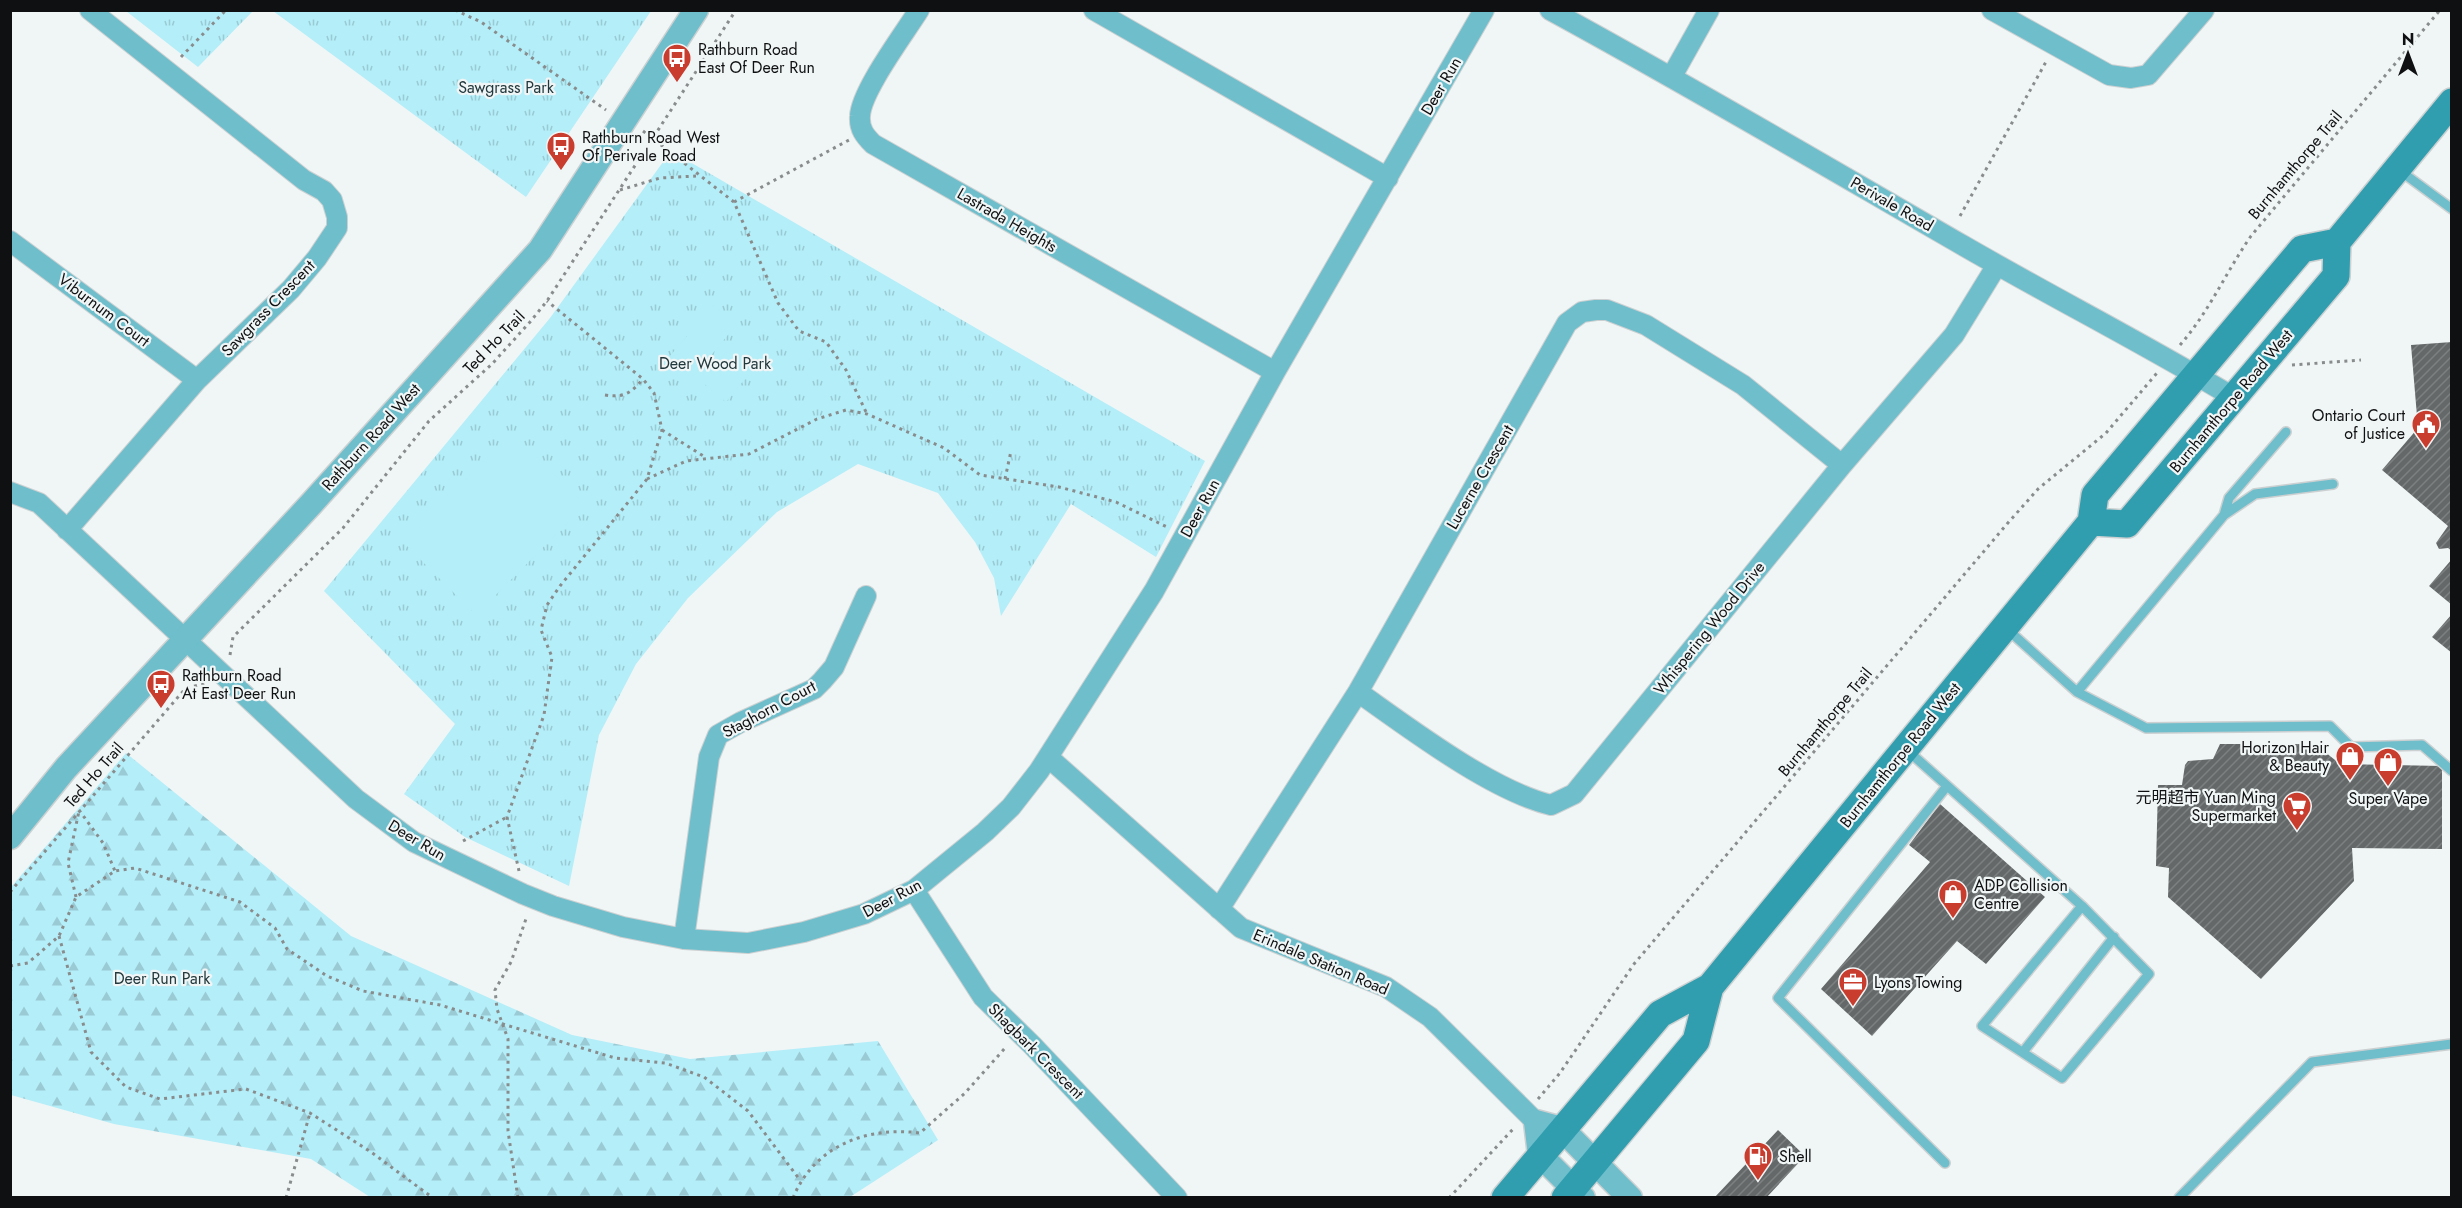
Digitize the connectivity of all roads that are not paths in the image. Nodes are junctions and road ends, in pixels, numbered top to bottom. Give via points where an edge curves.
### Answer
1 (90, 10) edge
2 (696, 10) edge
3 (919, 10) edge
4 (1094, 10) edge
5 (1484, 10) edge
6 (1550, 10) edge
7 (1709, 10) edge
8 (1992, 10) edge
9 (2204, 10) edge
10 (1672, 76) junction
11 (2451, 102) edge
12 (2397, 168) junction
13 (1388, 178) junction
14 (2451, 209) edge
15 (10, 241) edge
16 (2337, 242) junction
17 (1997, 265) junction
18 (1275, 372) junction
19 (2197, 375) junction
20 (197, 380) junction
21 (2234, 397) junction
22 (2286, 432) dead end
23 (1842, 465) junction
24 (2333, 484) dead end
25 (10, 492) edge
26 (2224, 515) junction
27 (2091, 522) junction
28 (67, 530) junction
29 (866, 596) dead end
30 (2005, 627) junction
31 (184, 641) junction
32 (1358, 692) junction
33 (2077, 692) junction
34 (1905, 749) junction
35 (1048, 758) junction
36 (2451, 771) edge
37 (1947, 786) junction
38 (10, 837) edge
39 (914, 890) junction
40 (2082, 906) junction
41 (1219, 909) junction
42 (2114, 937) junction
43 (684, 939) junction
44 (1710, 987) junction
45 (2451, 1044) edge
46 (2023, 1053) junction
47 (1536, 1122) junction
48 (1562, 1129) junction
49 (1540, 1155) junction
50 (1595, 1162) junction
51 (1945, 1163) dead end
52 (1574, 1194) edge
53 (1177, 1197) edge
54 (1505, 1197) edge
55 (1630, 1197) edge
56 (2179, 1197) edge

1 - 20 street, Sawgrass Crescent via 304,180 324,191 332,200 337,217 337,228 291,289
2 - 31 street, Rathburn Road West via 540,250
3 - 18 street, Lastrada Heights via 866,96 860,116 862,133 873,144
4 - 13 street
5 - 13 street, Deer Run
6 - 10 street, Perivale Road
7 - 10 street
8 - 9 street via 2109,75 2131,78 2148,75
10 - 17 street, Perivale Road
11 - 12 main road
12 - 14 lane
12 - 16 main road
13 - 18 street, Deer Run
15 - 20 street, Viburnum Court
16 - 19 main road, Burnhamthorpe Road West via 2302,249
16 - 21 main road, Burnhamthorpe Road West via 2336,276
17 - 19 street, Perivale Road
17 - 23 street, Whispering Wood Drive via 1954,335
18 - 35 street, Deer Run via 1154,591
19 - 21 street, Perivale Road
19 - 27 main road, Burnhamthorpe Road West via 2095,495
20 - 28 street, Sawgrass Crescent
21 - 27 main road, Burnhamthorpe Road West via 2127,524
22 - 26 lane via 2229,498
23 - 32 street, Whispering Wood Drive via 1574,794 1551,805 1521,796 1461,761
23 - 32 street, Lucerne Crescent via 1743,385 1646,325 1607,310 1582,312 1567,323
24 - 26 lane via 2255,494
25 - 28 street, Deer Run via 39,503
26 - 33 lane
27 - 30 main road, Burnhamthorpe Road West
28 - 31 street, Deer Run
29 - 43 street, Staghorn Court via 834,667 814,689 718,735 709,758
30 - 33 lane
30 - 34 main road, Burnhamthorpe Road West
31 - 38 street, Rathburn Road West via 66,768
31 - 43 street, Deer Run via 372,812 414,842 529,896 623,927
32 - 41 street, Lucerne Crescent
33 - 36 lane via 2146,728 2330,726 2351,747 2422,745
34 - 37 lane
34 - 44 main road, Burnhamthorpe Road West
35 - 39 street, Deer Run via 1011,807
35 - 41 street, Erindale Station Road
37 - 40 lane
37 - 51 lane via 1778,998
39 - 43 street, Deer Run via 864,914 804,933 748,943
39 - 53 street, Shagbark Crescent via 982,997
40 - 42 lane
40 - 46 lane via 1982,1026
41 - 47 street, Erindale Station Road via 1241,928 1386,987 1430,1017
42 - 46 lane
42 - 46 lane via 2149,974 2062,1078
44 - 48 main road, Burnhamthorpe Road West via 1660,1014
44 - 50 main road, Burnhamthorpe Road West via 1696,1041
45 - 56 lane via 2312,1062
47 - 48 street, Erindale Station Road
47 - 49 street
48 - 49 main road, Burnhamthorpe Road West
48 - 50 street, Erindale Station Road
49 - 52 street
49 - 54 main road, Burnhamthorpe Road West
50 - 52 main road, Burnhamthorpe Road West
50 - 55 street, Erindale Station Road

